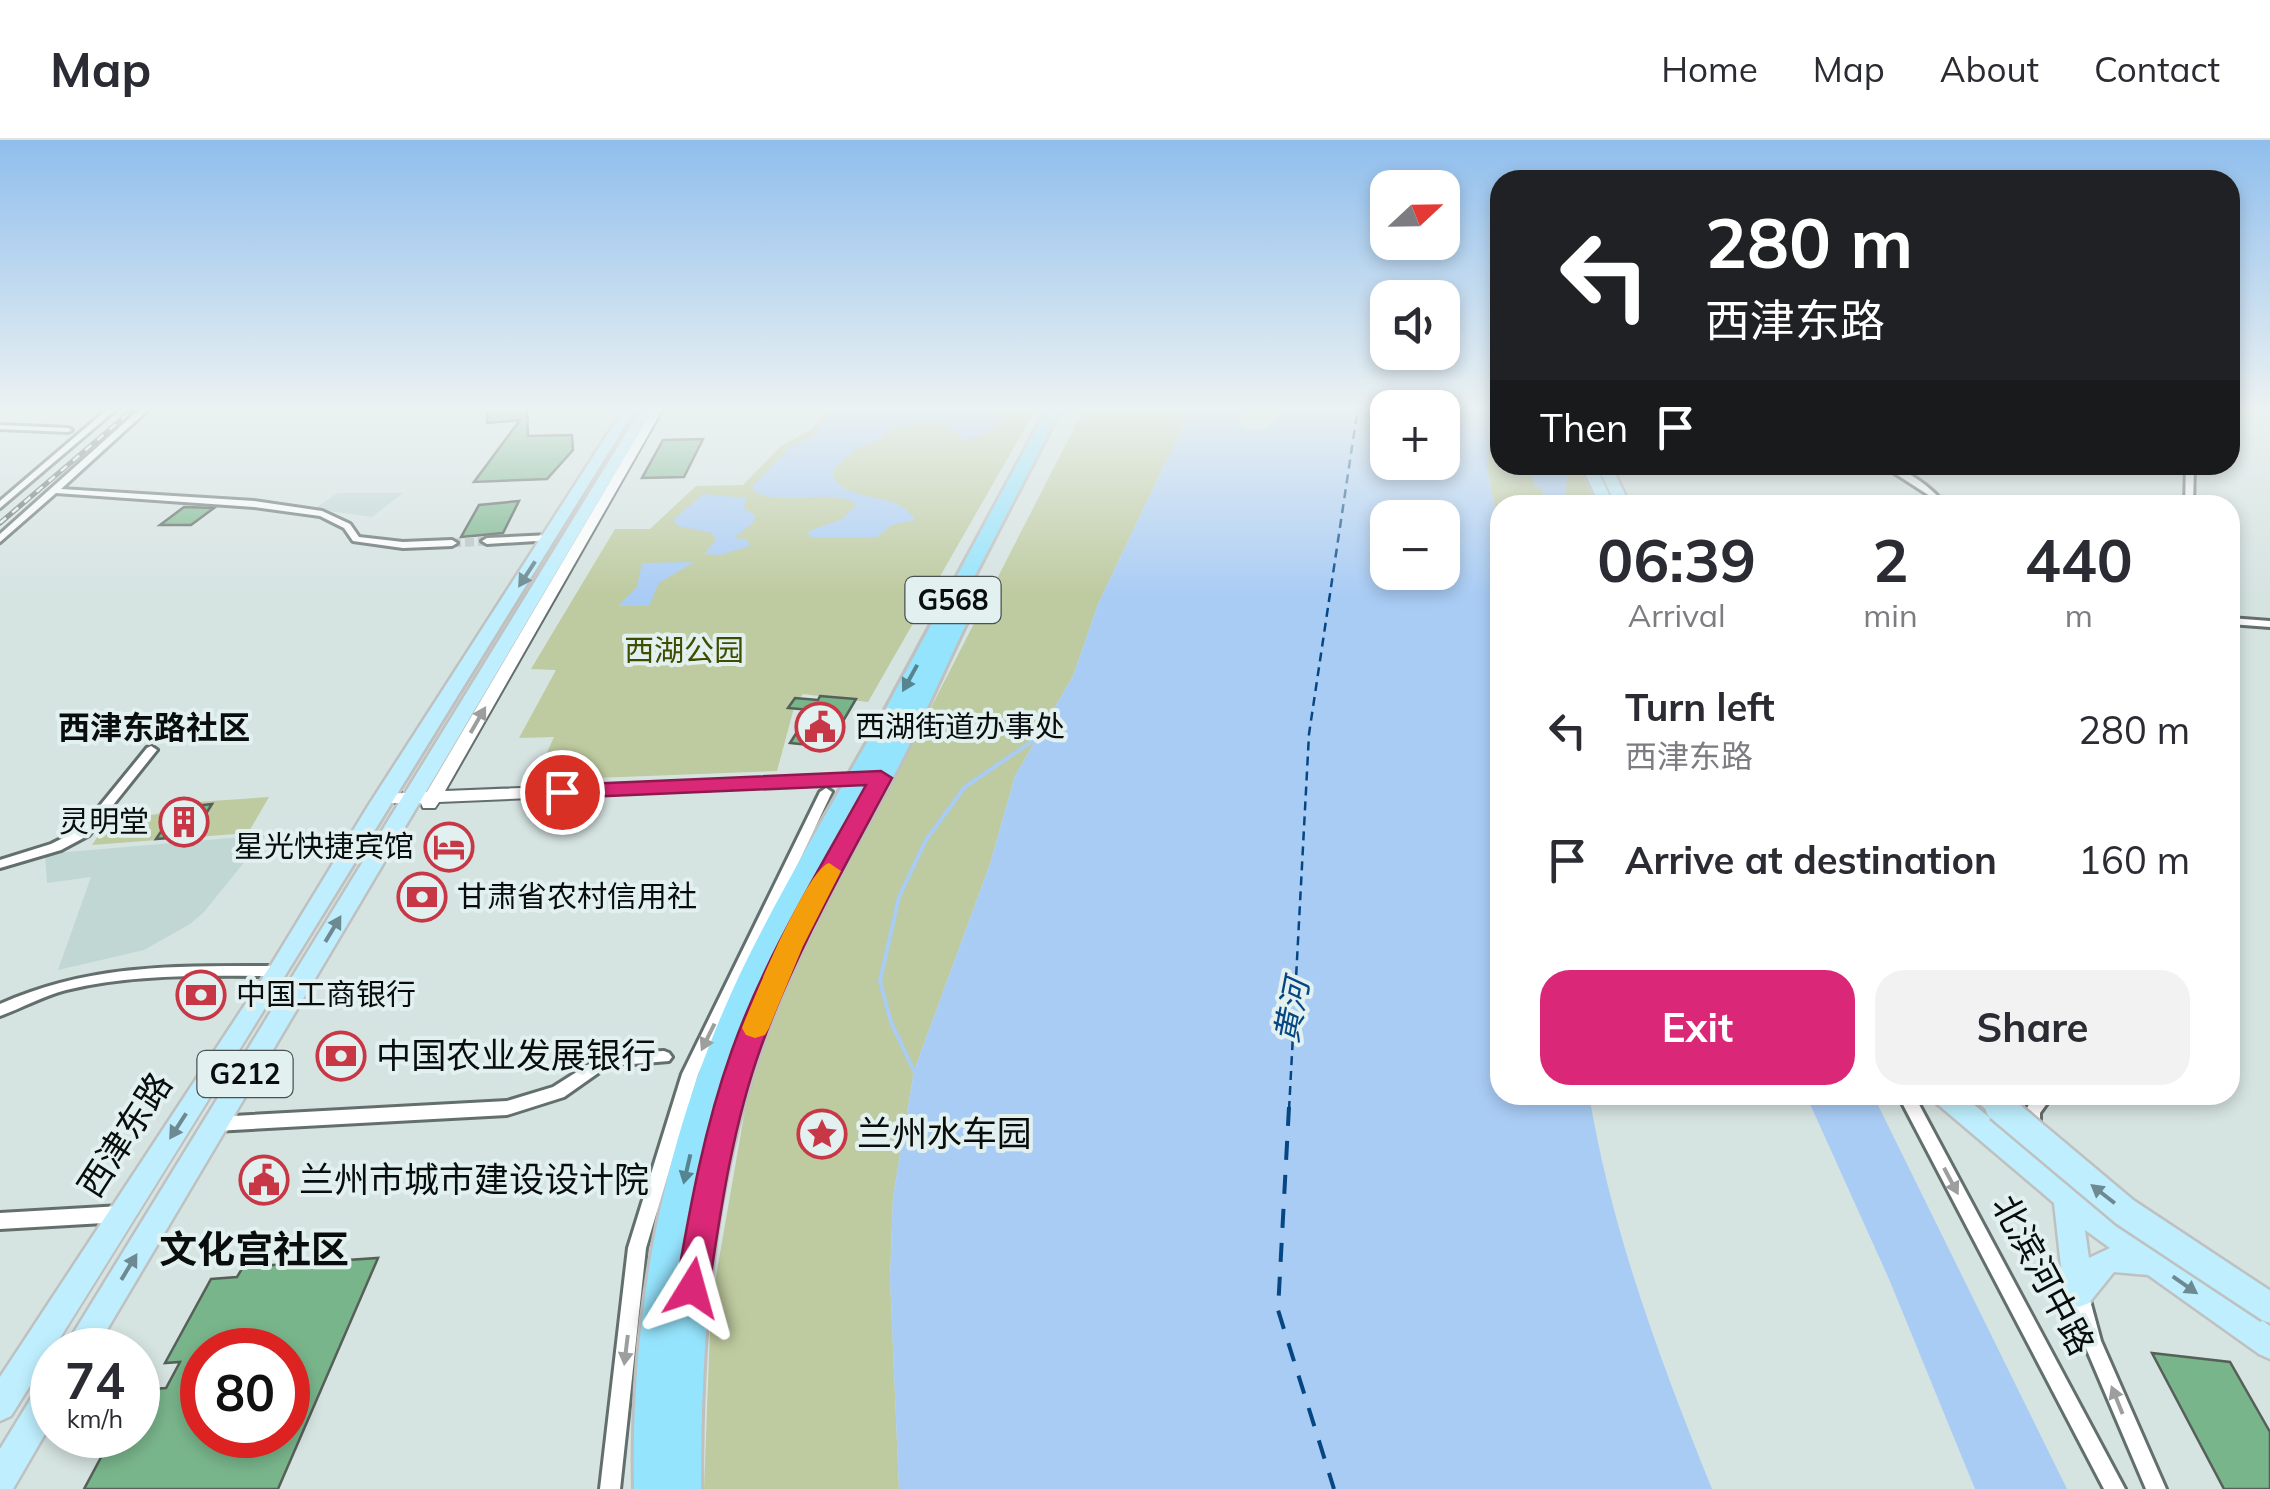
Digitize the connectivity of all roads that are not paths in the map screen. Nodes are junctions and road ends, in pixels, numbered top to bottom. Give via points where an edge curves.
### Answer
1 (41, 470) edge
2 (79, 470) edge
3 (592, 470) edge
4 (609, 470) edge
5 (619, 470) edge
6 (1022, 470) edge
7 (1032, 470) edge
8 (1902, 475) edge
9 (56, 491) junction
10 (1934, 495) edge
11 (0, 505) edge
12 (550, 538) junction
13 (0, 539) edge
14 (487, 542) tunnel mouth
15 (452, 543) tunnel mouth
16 (2240, 621) edge
17 (2270, 624) edge
18 (151, 750) dead end
19 (857, 786) junction
20 (407, 801) junction
21 (0, 864) edge
22 (279, 971) junction
23 (0, 1010) edge
24 (664, 1057) dead end
25 (1911, 1105) edge
26 (1955, 1105) edge
27 (1997, 1105) edge
28 (2000, 1105) edge
29 (2037, 1105) edge
30 (215, 1124) junction
31 (2032, 1142) junction
32 (2031, 1171) junction
33 (2068, 1200) junction
34 (121, 1214) junction
35 (0, 1221) edge
36 (2152, 1262) junction
37 (2080, 1293) junction
38 (2270, 1308) edge
39 (91, 1328) edge
40 (2270, 1344) edge
41 (0, 1405) edge
42 (30, 1430) edge
43 (0, 1480) edge
44 (610, 1489) edge
45 (653, 1489) edge
46 (682, 1489) edge
47 (2115, 1489) edge
48 (2156, 1489) edge

1 - 11 street
2 - 9 street
3 - 12 main road, 西津东路 / G212
4 - 20 main road, 西津东路 / G212
20 -> 5 street, 西津东路
6 -> 19 highway, G568
7 - 19 highway, G568
8 - 10 street
9 - 13 street
9 - 15 street via 254,504 322,514 356,539
12 - 14 street
12 -> 20 main road, 西津东路 / G212
16 - 17 street
18 - 21 street via 85,832
19 - 20 street
19 - 20 street
19 -> 44 street via 690,1074 637,1248
19 -> 45 highway, G568 via 770,940 724,1044 688,1162 661,1314
19 - 46 highway, G568 via 746,1050 712,1169 688,1322
20 - 22 main road, 西津东路 / G212
30 -> 20 main road, 西津东路 / G212
22 - 23 street via 105,976
22 -> 34 main road, 西津东路 / G212
24 - 30 street via 605,1060 558,1092 507,1108
25 -> 47 street, 北滨河中路
26 - 32 main road, 北滨河中路
27 - 31 main road
38 -> 28 main road, bridge via 2125,1212
29 - 31 street
39 -> 30 main road, 西津东路 / G212
31 - 32 street
31 - 33 main road via 2062,1175
32 - 33 main road, 北滨河中路
33 - 36 main road, 北滨河中路
33 - 37 main road
34 - 35 street
34 - 41 main road, 西津东路 / G212
36 - 37 main road via 2114,1257 2098,1264
36 -> 40 main road, 北滨河中路
48 -> 37 street, 北滨河中路 via 2092,1341
42 - 43 main road

